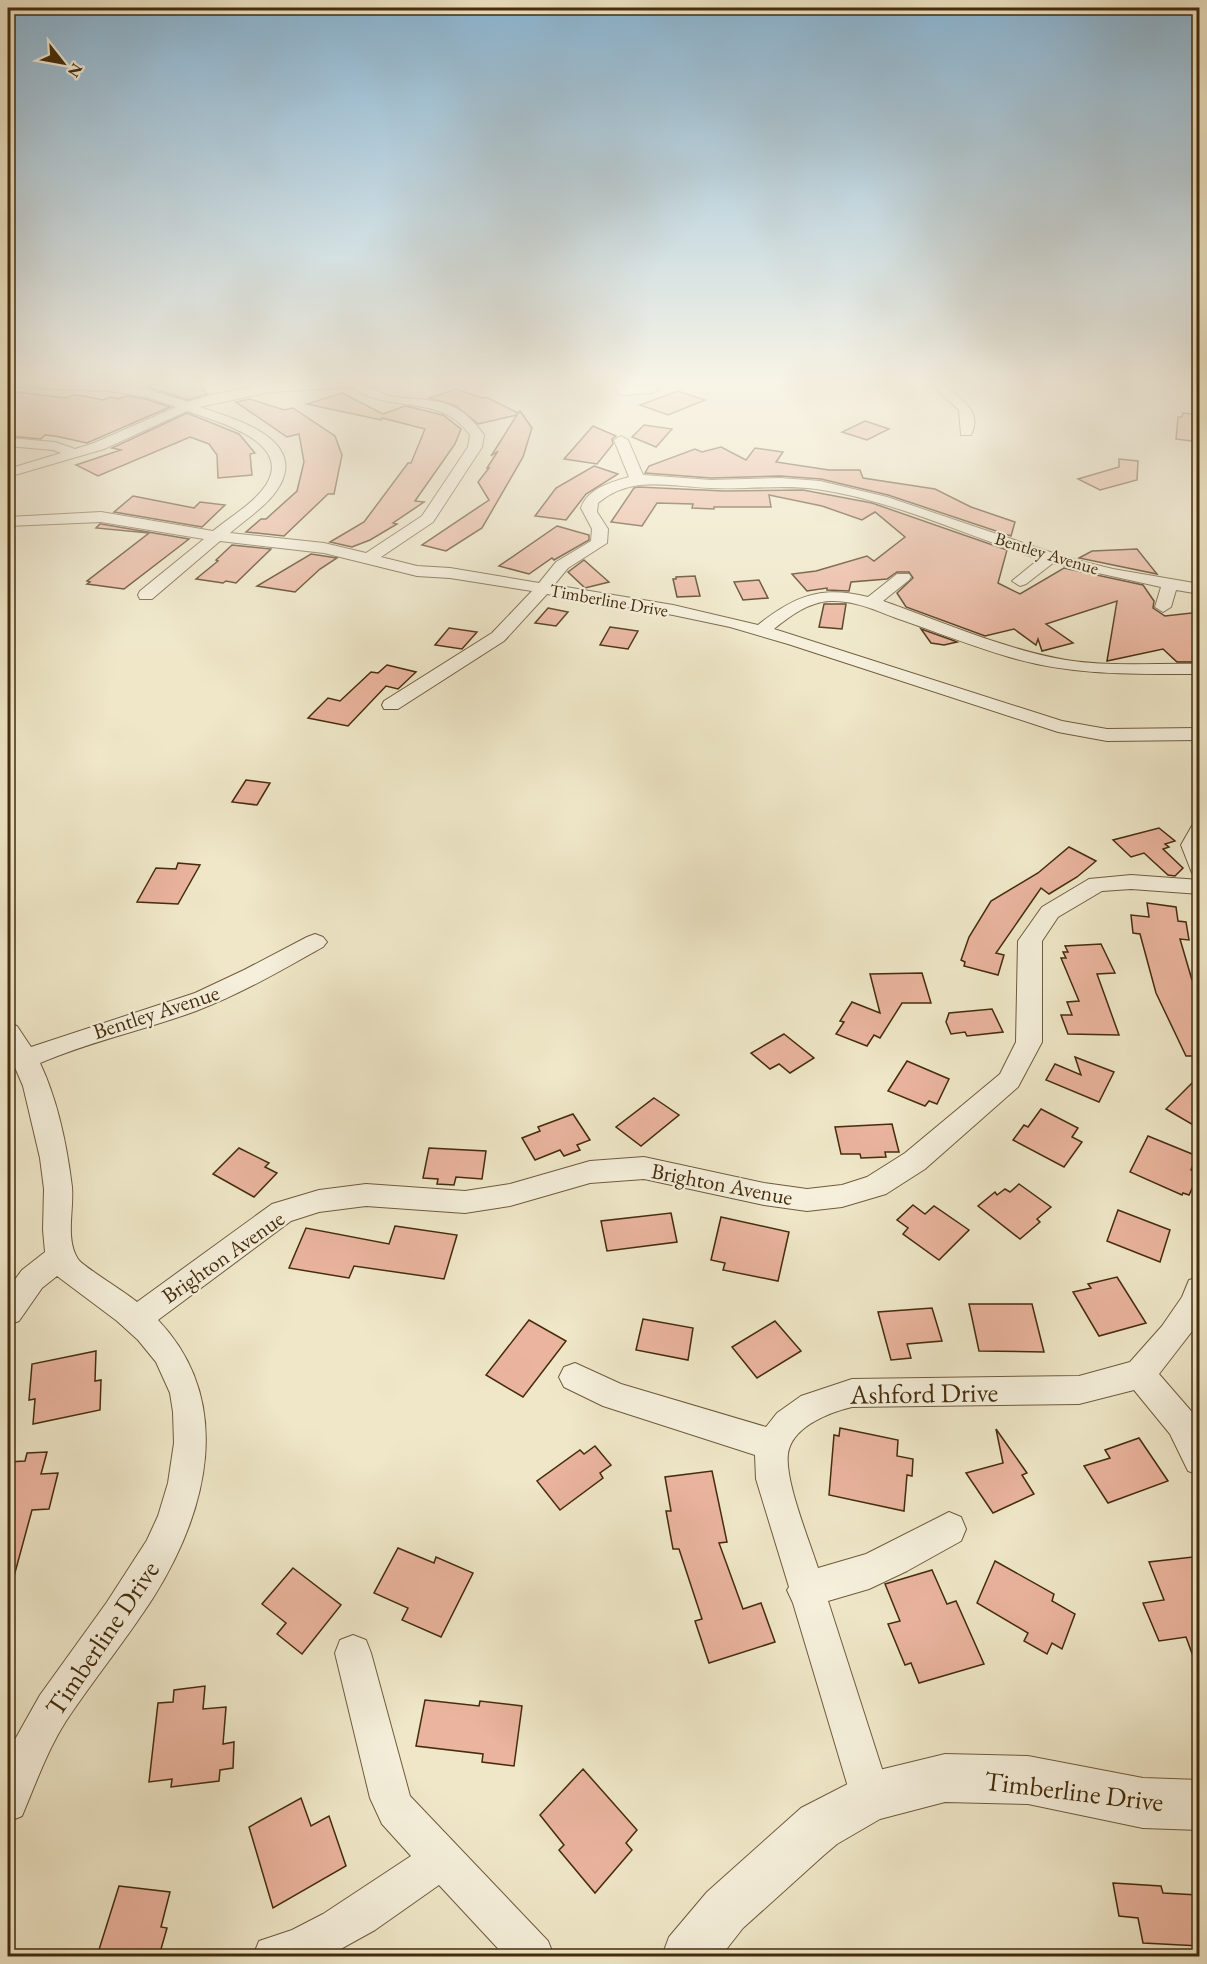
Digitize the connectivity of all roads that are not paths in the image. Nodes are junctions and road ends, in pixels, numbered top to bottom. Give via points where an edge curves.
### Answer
1 (277, 475) edge
2 (457, 475) edge
3 (635, 475) edge
4 (637, 479) junction
5 (8, 521) edge
6 (217, 536) junction
7 (1051, 558) junction
8 (368, 559) junction
9 (903, 577) dead end
10 (1020, 581) dead end
11 (1170, 584) junction
12 (542, 588) junction
13 (1200, 589) edge
14 (146, 595) dead end
15 (870, 603) junction
16 (1163, 607) dead end
17 (761, 631) junction
18 (1200, 669) edge
19 (391, 705) dead end
20 (1200, 734) edge
21 (1200, 828) edge
22 (1200, 868) edge
23 (1200, 887) edge
24 (315, 942) dead end
25 (8, 1032) edge
26 (26, 1059) junction
27 (62, 1255) junction
28 (1200, 1289) edge
29 (8, 1312) edge
30 (137, 1319) junction
31 (1140, 1374) junction
32 (575, 1377) dead end
33 (773, 1446) junction
34 (1200, 1460) edge
35 (949, 1529) dead end
36 (805, 1590) junction
37 (354, 1653) dead end
38 (871, 1797) junction
39 (8, 1802) edge
40 (1200, 1805) edge
41 (441, 1859) junction
42 (274, 1956) edge
43 (533, 1956) edge
44 (688, 1956) edge

1 - 6 street via 273,485
2 - 8 street via 428,519
3 - 4 street
4 - 7 street, Bentley Avenue via 756,477 831,487 926,513
4 - 12 street, Bentley Avenue via 615,486 593,500 588,513 600,529 599,543 562,565
5 - 6 street, Timberline Drive via 68,523 101,517
6 - 8 street, Timberline Drive via 324,548
6 - 14 street
7 - 10 street
7 - 11 street, Bentley Avenue
8 - 12 street, Timberline Drive via 417,571
9 - 15 street
11 - 13 street, Bentley Avenue
11 - 16 street
12 - 17 street, Timberline Drive via 673,610
12 - 19 street via 498,637
15 - 17 street via 835,595 819,597 794,607
15 - 18 street via 1052,663 1098,668
17 - 20 street, Timberline Drive via 1058,726 1107,735
21 - 22 street via 1192,845
23 - 30 street, Brighton Avenue via 1097,884 1050,912 1030,941 1029,1042 1009,1080 915,1161 876,1186 842,1196 807,1200 644,1168 590,1172 510,1195 465,1202 366,1195 320,1201 282,1212
24 - 26 street, Bentley Avenue via 185,1006 91,1032
25 - 26 street, Timberline Drive
26 - 27 street, Timberline Drive via 48,1132 58,1191 56,1241
27 - 29 street via 32,1280
27 - 30 street, Timberline Drive via 68,1269
28 - 31 street via 1173,1335
30 - 39 street, Timberline Drive via 159,1342 183,1382 190,1407 189,1468 168,1536 150,1572 51,1711
31 - 33 street, Ashford Drive via 1079,1389 842,1394 798,1414
31 - 34 street via 1181,1423
32 - 33 street via 614,1396
33 - 36 street via 772,1479
35 - 36 street via 869,1571
36 - 38 street
37 - 41 street via 390,1798
38 - 40 street, Timberline Drive via 945,1778 1028,1780 1143,1803
38 - 44 street, Timberline Drive via 806,1837 725,1910
41 - 42 street via 334,1929
41 - 43 street

